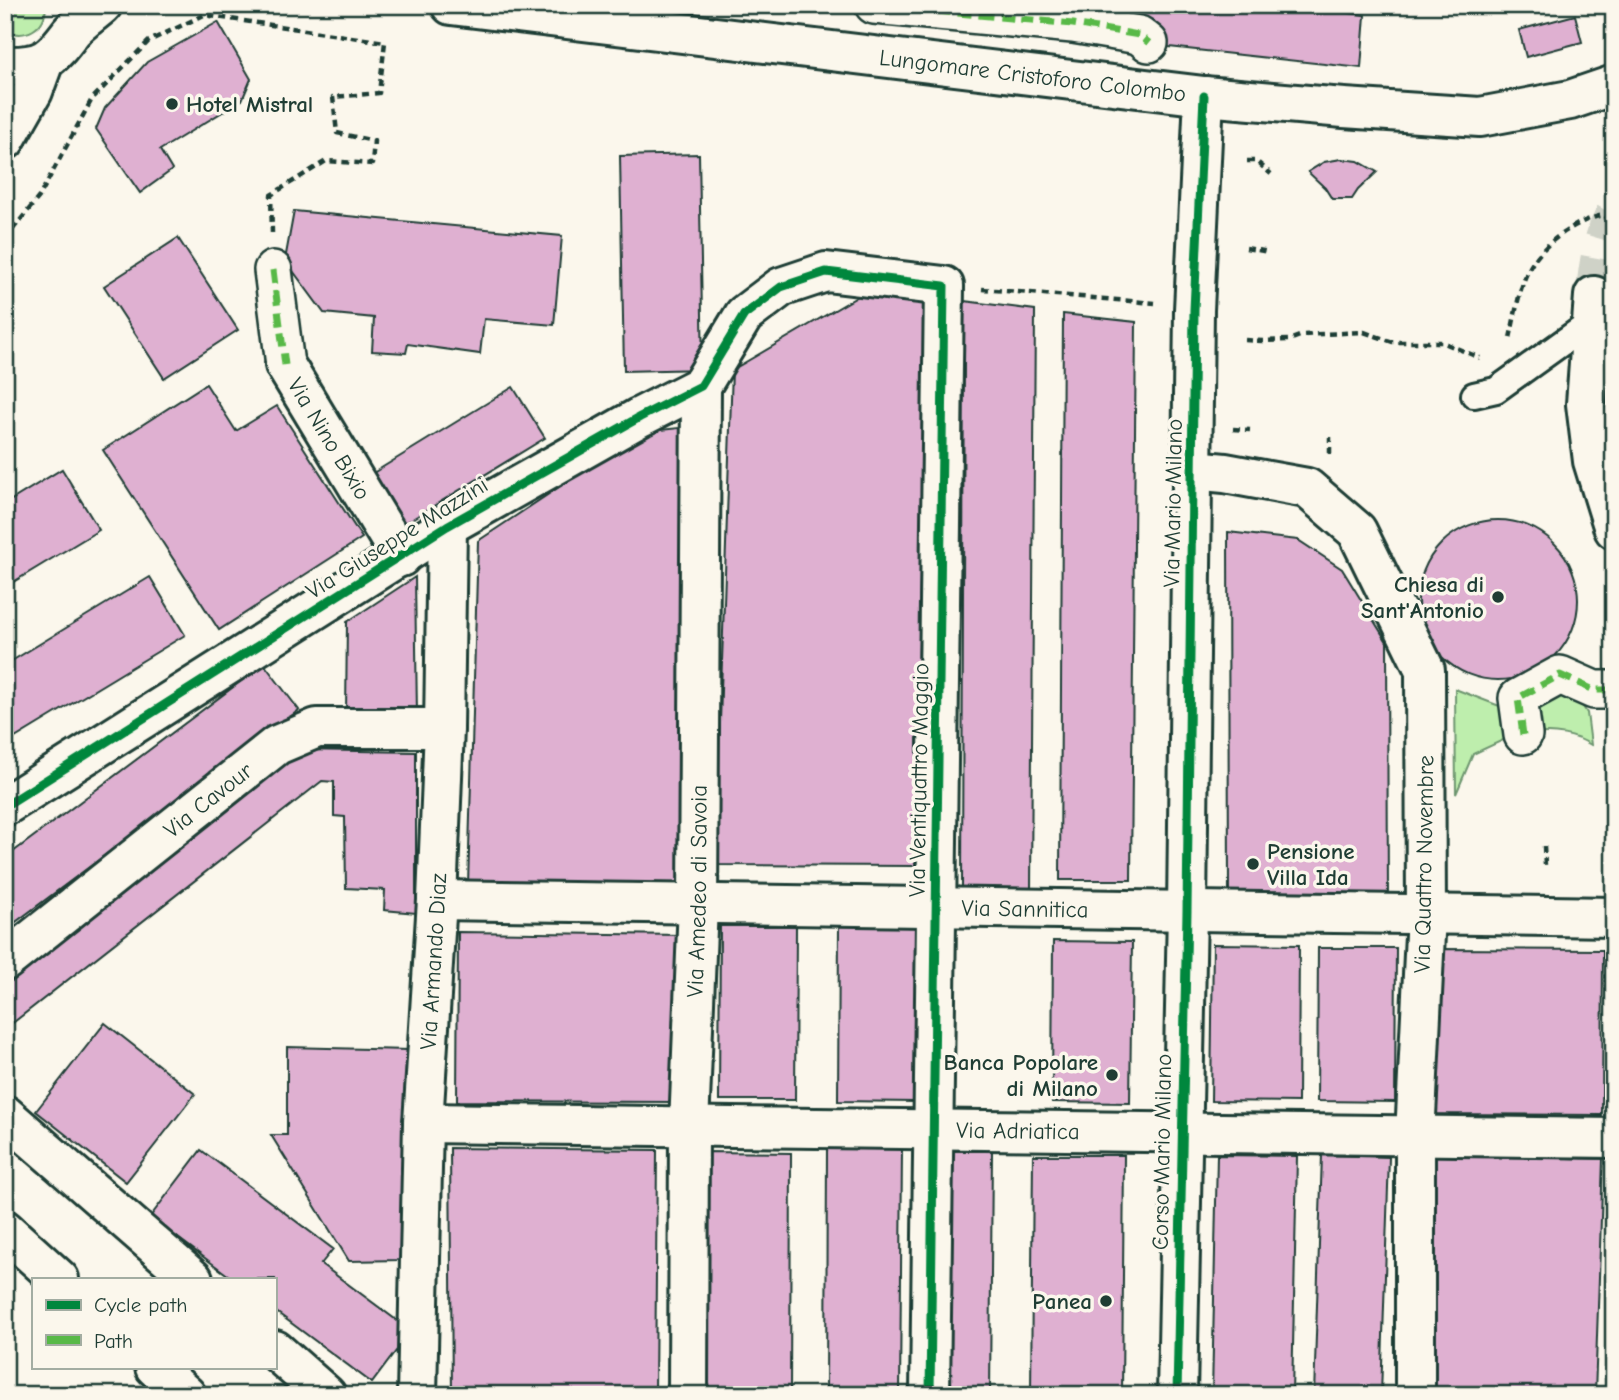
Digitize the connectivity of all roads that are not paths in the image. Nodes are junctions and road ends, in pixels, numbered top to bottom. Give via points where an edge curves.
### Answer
1 (102, 5) edge
2 (451, 5) edge
3 (874, 5) edge
4 (75, 17) edge
5 (1149, 43) dead end
6 (44, 61) junction
7 (5, 66) edge
8 (1614, 85) edge
9 (1204, 96) junction
10 (5, 140) edge
11 (273, 270) road end
12 (1593, 309) joint
13 (285, 365) joint
14 (701, 386) junction
15 (1474, 395) dead end
16 (1193, 470) junction
17 (447, 526) junction
18 (1614, 530) edge
19 (401, 557) junction
20 (1614, 690) edge
21 (444, 728) junction
22 (1523, 735) dead end
23 (5, 806) edge
24 (437, 900) junction
25 (698, 904) junction
26 (937, 907) junction
27 (1187, 911) junction
28 (1426, 914) junction
29 (1614, 917) edge
30 (5, 961) edge
31 (5, 1115) edge
32 (423, 1123) junction
33 (689, 1127) junction
34 (934, 1130) junction
35 (1181, 1133) junction
36 (1415, 1136) junction
37 (1614, 1138) edge
38 (5, 1230) edge
39 (58, 1278) edge
40 (192, 1278) edge
41 (276, 1351) edge
42 (156, 1368) edge
43 (186, 1395) edge
44 (326, 1395) edge
45 (417, 1395) edge
46 (688, 1395) edge
47 (930, 1395) edge
48 (1177, 1395) edge
49 (1415, 1395) edge

1 - 4 street
2 - 9 street, Lungomare Cristoforo Colombo
3 - 5 street via 1074,18 1139,35
4 - 6 street via 61,48
6 - 7 street
6 - 10 street
8 - 9 street, Lungomare Cristoforo Colombo via 1570,100 1480,117
9 - 16 street, Via Mario Milano via 1194,310
11 - 13 street, Via Nino Bixio
12 - 15 lane via 1496,390
12 - 18 street via 1586,404 1592,461
13 - 19 street, Via Nino Bixio
14 - 17 street, Via Giuseppe Mazzini
14 - 25 street, Via Amedeo di Savoia
14 - 26 street, Via Ventiquattro Maggio via 744,315 780,287 826,272 944,286
16 - 27 street, Via Mario Milano
16 - 28 street, Via Quattro Novembre via 1307,488 1357,531 1425,670
17 - 19 street, Via Giuseppe Mazzini
17 - 21 street, Via Armando Diaz
19 - 23 street, Via Giuseppe Mazzini
20 - 22 street via 1594,690 1560,675 1518,698
21 - 24 street, Via Armando Diaz
21 - 30 street, Via Cavour via 317,728 276,745
24 - 25 street, Via Sannitica
24 - 32 street, Via Armando Diaz
25 - 26 street, Via Sannitica
25 - 33 street, Via Amedeo di Savoia
26 - 27 street, Via Sannitica
26 - 34 street, Via Ventiquattro Maggio
27 - 28 street, Via Sannitica
27 - 35 street, Corso Mario Milano
28 - 29 street, Via Sannitica
28 - 36 street, Via Quattro Novembre
31 - 40 street
32 - 33 street, Via Adriatica
32 - 45 street, Via Armando Diaz
33 - 34 street, Via Adriatica
33 - 46 street, Via Amedeo di Savoia
34 - 35 street, Via Adriatica
34 - 47 street, Via Ventiquattro Maggio
35 - 36 street, Via Adriatica
35 - 48 street, Corso Mario Milano
36 - 37 street, Via Adriatica
36 - 49 street, Via Quattro Novembre
38 - 39 street
41 - 44 street
42 - 43 street

